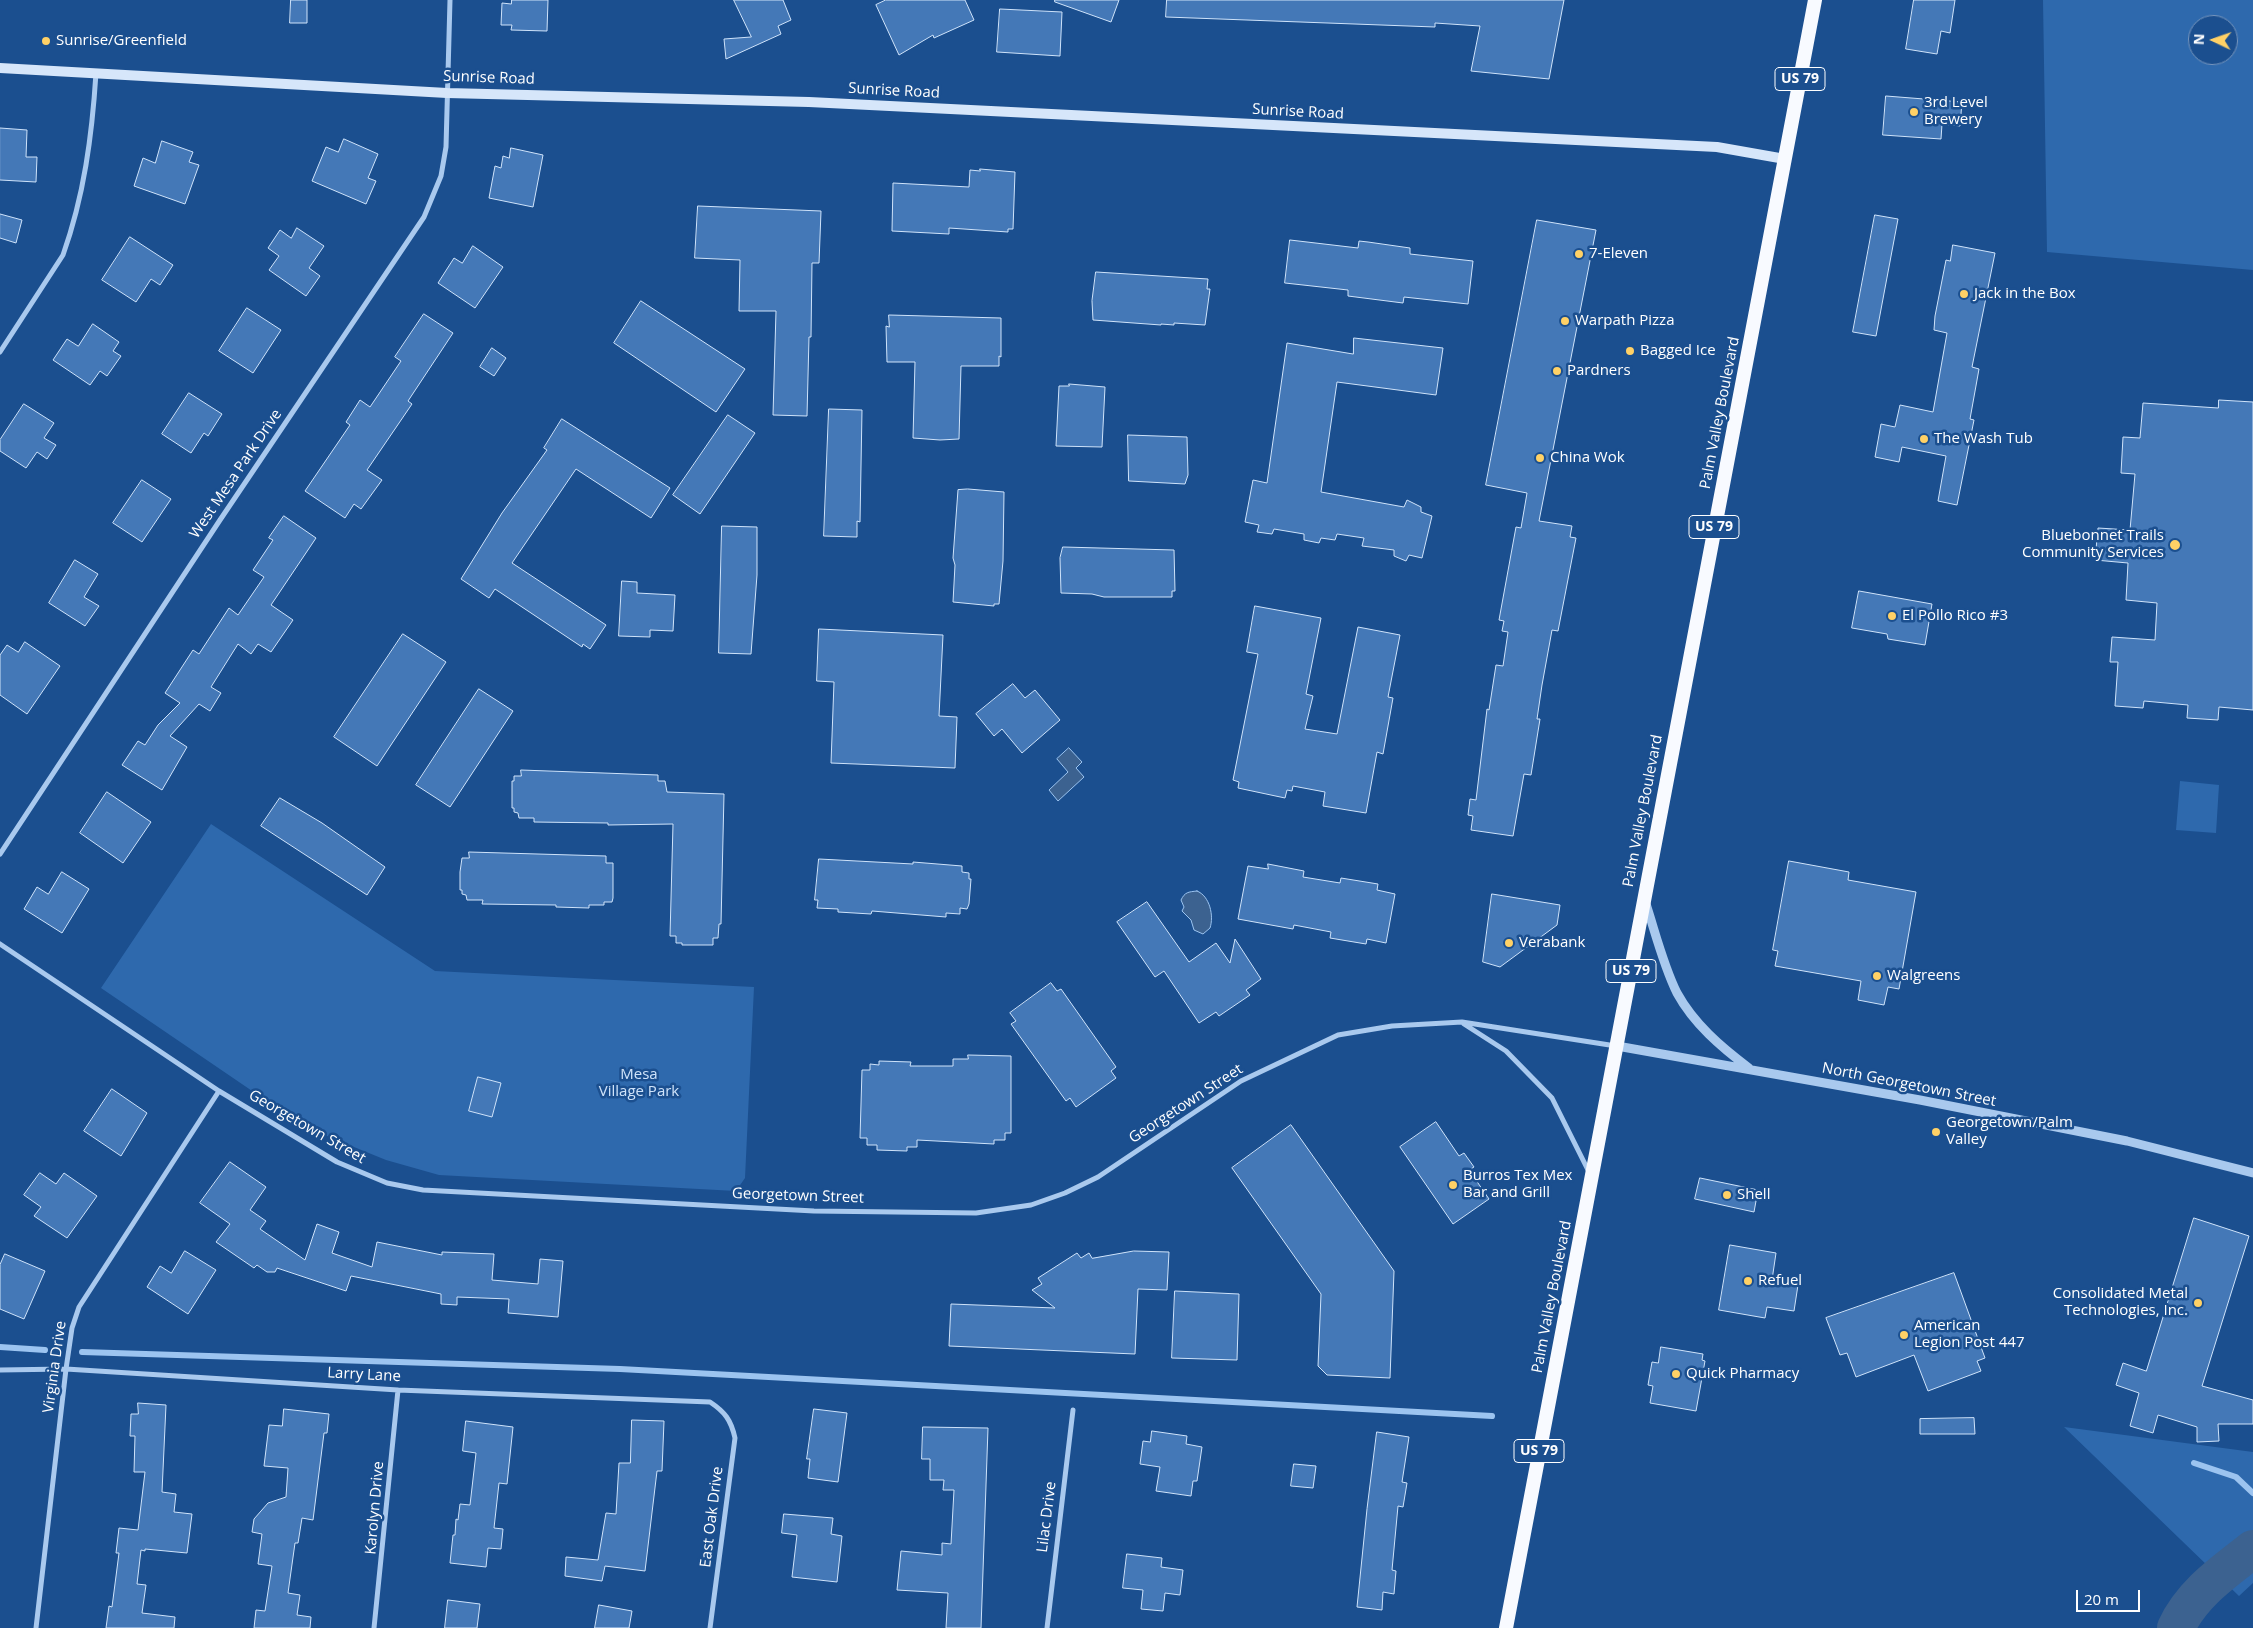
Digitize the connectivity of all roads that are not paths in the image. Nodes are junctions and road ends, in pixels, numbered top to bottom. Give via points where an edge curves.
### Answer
1 (450, 0) edge
2 (1815, 0) edge
3 (0, 68) edge
4 (96, 73) junction
5 (447, 92) junction
6 (1785, 159) junction
7 (0, 352) edge
8 (0, 854) edge
9 (1644, 895) junction
10 (0, 944) edge
11 (1462, 1022) junction
12 (1617, 1046) junction
13 (1751, 1070) junction
14 (220, 1091) junction
15 (2253, 1173) edge
16 (1591, 1176) junction
17 (66, 1369) junction
18 (0, 1370) edge
19 (398, 1390) junction
20 (1073, 1410) dead end
21 (724, 1412) joint
22 (36, 1628) edge
23 (374, 1628) edge
24 (710, 1628) edge
25 (1047, 1628) edge
26 (1506, 1628) edge

1 - 5 street, West Mesa Park Drive
2 - 6 highway, Palm Valley Boulevard / US 79
3 - 4 main road, Sunrise Road
4 - 5 main road, Sunrise Road
4 - 7 street via 93,128 84,184 63,256
5 - 6 main road, Sunrise Road via 1042,112 1717,147
5 - 8 street, West Mesa Park Drive via 446,147 441,176 424,217
6 - 9 highway, Palm Valley Boulevard / US 79
9 - 12 highway, Palm Valley Boulevard / US 79
9 - 13 street via 1677,992 1700,1025 1720,1046
10 - 14 street, Georgetown Street
11 - 12 street, Georgetown Street
11 - 14 street, Georgetown Street via 1392,1026 1329,1038 1241,1081 1098,1177 1030,1205 976,1213 814,1211 423,1190 387,1183 354,1170
11 - 16 street via 1506,1051 1552,1098
12 - 13 street, North Georgetown Street
12 - 16 highway, Palm Valley Boulevard / US 79
13 - 15 street, North Georgetown Street via 2128,1141
14 - 17 street, Virginia Drive via 79,1307 72,1328
16 - 26 highway, Palm Valley Boulevard / US 79
17 - 18 street, Larry Lane
17 - 19 street, Larry Lane
17 - 22 street, Virginia Drive
19 - 21 street, Larry Lane via 710,1402
19 - 23 street, Karolyn Drive
20 - 25 street, Lilac Drive
21 - 24 street, East Oak Drive via 732,1424 735,1438

